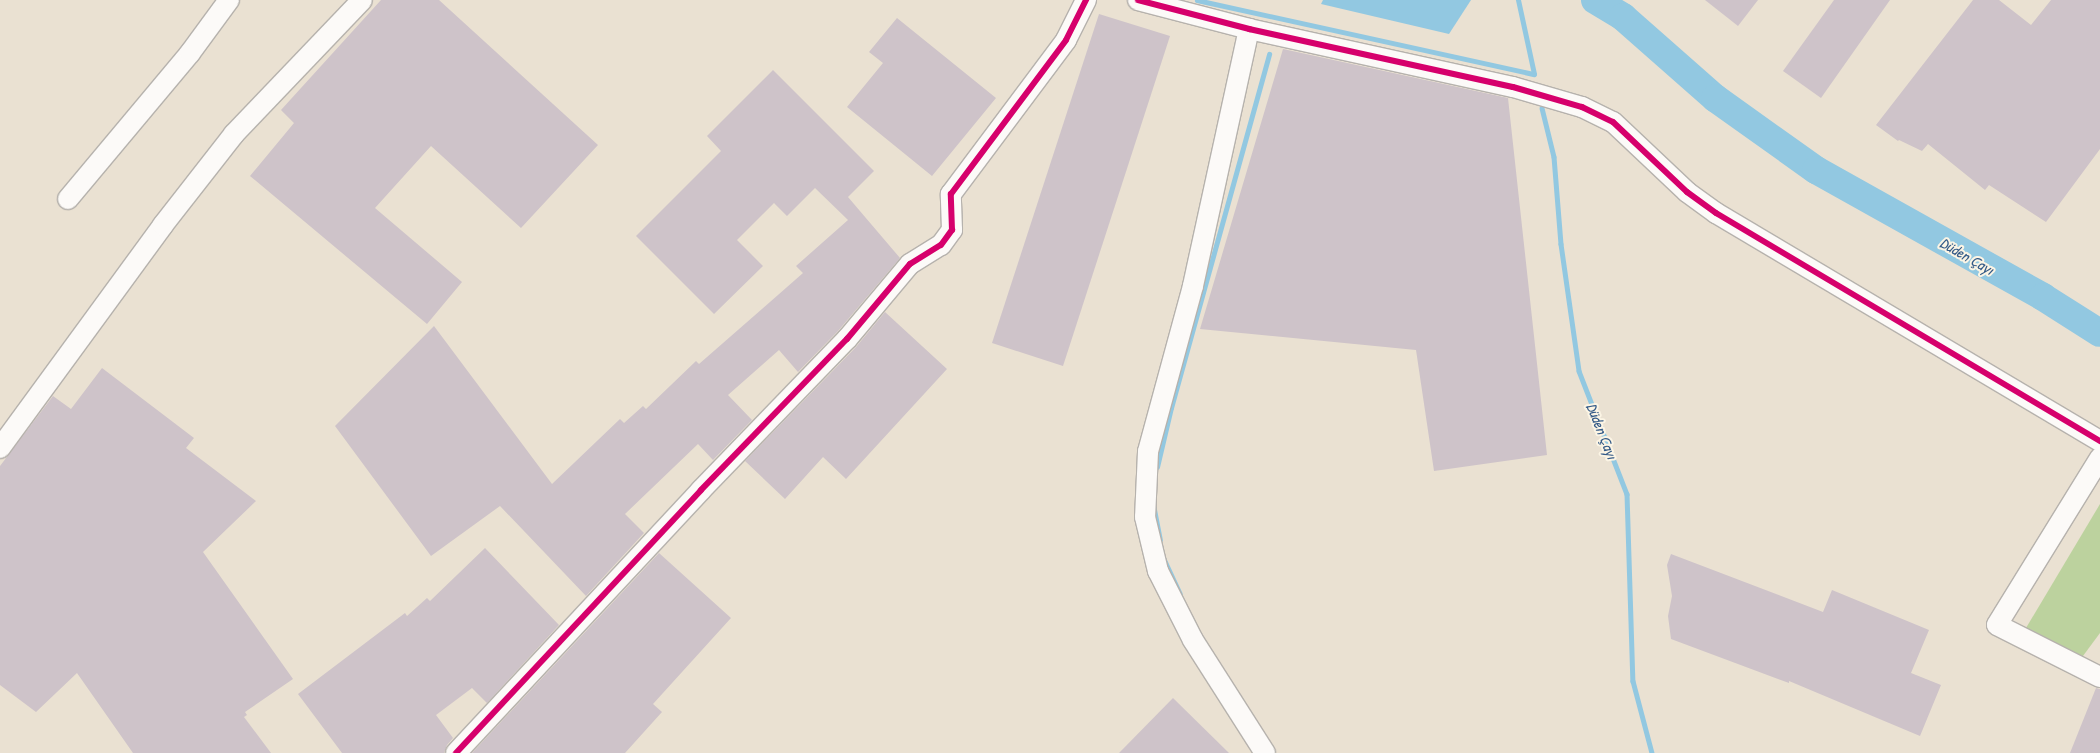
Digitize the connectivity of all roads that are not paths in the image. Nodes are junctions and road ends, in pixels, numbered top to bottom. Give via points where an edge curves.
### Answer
1 (229, 0) edge
2 (362, 0) edge
3 (1086, 0) edge
4 (1138, 0) edge
5 (1249, 29) junction
6 (68, 199) dead end
7 (2100, 441) edge
8 (0, 448) edge
9 (2100, 458) edge
10 (2100, 677) edge
11 (456, 753) edge
12 (1265, 753) edge

1 - 6 street via 190,53
2 - 8 street via 234,134 163,225
3 - 11 street via 1066,40 951,194 952,230 941,245 910,264 847,339
4 - 5 street
5 - 7 street via 1513,87 1582,107 1605,118 1687,192 1716,212
5 - 12 street via 1193,286 1148,452 1145,517 1158,572 1189,632
9 - 10 street via 1997,625

